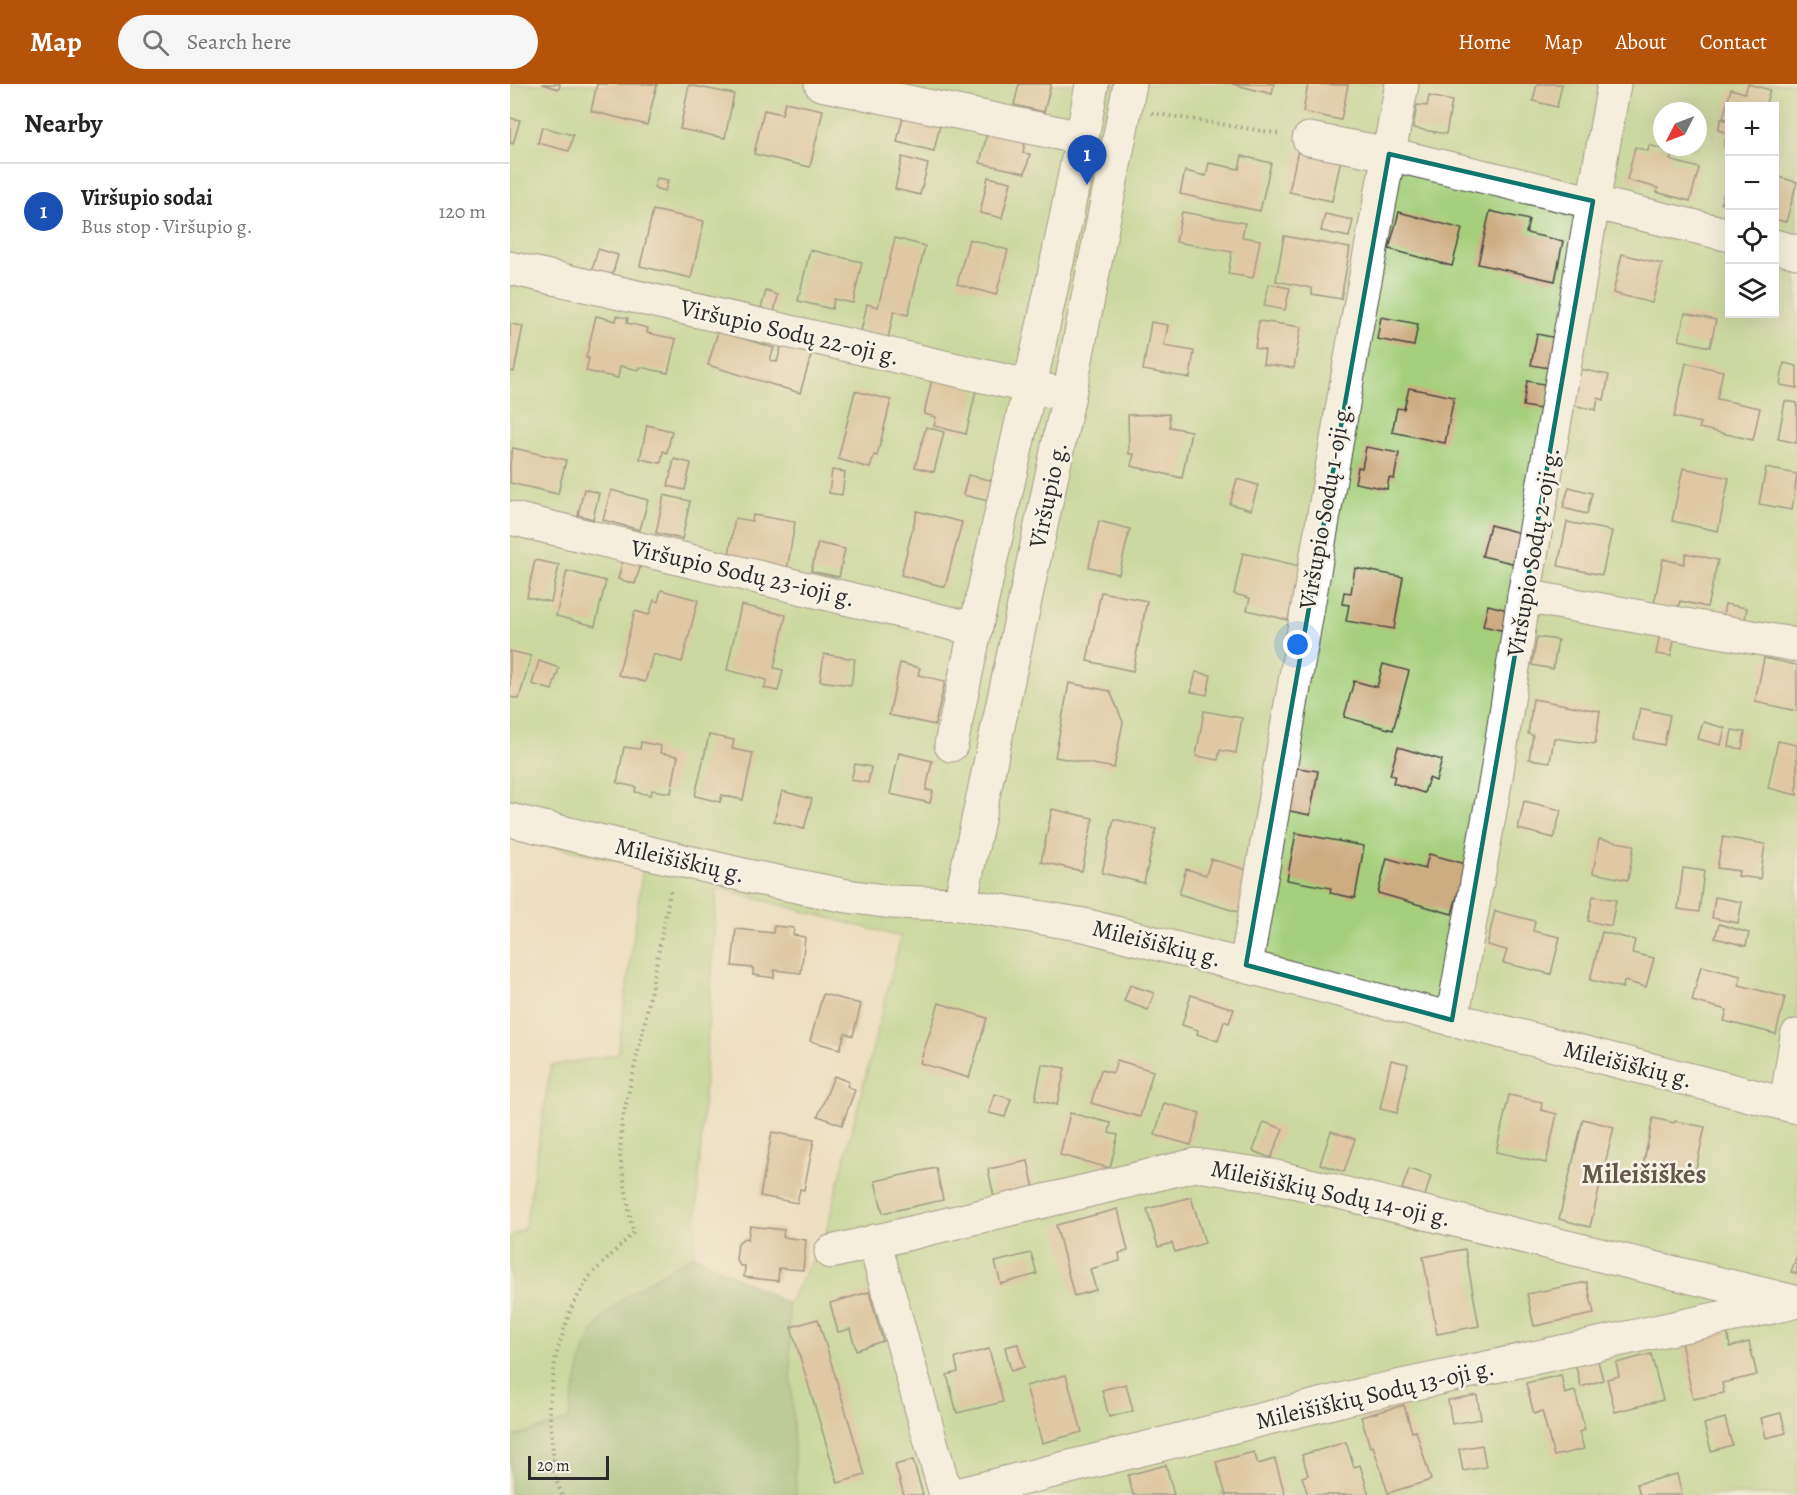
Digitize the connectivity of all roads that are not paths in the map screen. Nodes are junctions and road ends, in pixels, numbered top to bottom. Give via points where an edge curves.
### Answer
1 (821, 84) edge
2 (1092, 84) edge
3 (1402, 84) edge
4 (1614, 84) edge
5 (1128, 97) edge
6 (1082, 138) junction
7 (1309, 139) road end
8 (1389, 154) junction
9 (1593, 201) junction
10 (1725, 234) edge
11 (1779, 247) edge
12 (1797, 252) edge
13 (510, 268) edge
14 (1029, 386) junction
15 (1069, 395) junction
16 (510, 518) edge
17 (1524, 596) junction
18 (975, 629) junction
19 (1797, 645) edge
20 (951, 745) dead end
21 (510, 820) edge
22 (960, 904) junction
23 (1246, 965) junction
24 (1452, 1020) junction
25 (1797, 1036) edge
26 (1792, 1105) edge
27 (874, 1242) junction
28 (831, 1252) dead end
29 (1796, 1302) edge
30 (946, 1495) edge
31 (956, 1495) edge

1 - 6 street
2 - 6 street
3 - 8 street, Viršupio Sodų 1-oji g.
4 - 9 street, Viršupio Sodų 2-oji g.
5 - 15 street, Viršupio g.
6 - 14 street
7 - 8 street
8 - 9 street
8 - 23 street, Viršupio Sodų 1-oji g. via 1354,335
9 - 10 street
9 - 17 street, Viršupio Sodų 2-oji g.
11 - 12 street
13 - 14 street, Viršupio Sodų 22-oji g.
14 - 15 street, Viršupio Sodų 22-oji g.
14 - 18 street
15 - 22 street, Viršupio g.
16 - 18 street, Viršupio Sodų 23-ioji g.
17 - 19 street
17 - 24 street, Viršupio Sodų 2-oji g.
18 - 20 street
21 - 22 street, Mileišiškių g. via 846,896
22 - 23 street, Mileišiškių g. via 1084,925
23 - 24 street, Mileišiškių g.
24 - 26 street, Mileišiškių g.
25 - 26 street
27 - 28 street, Mileišiškių Sodų 14-oji g.
27 - 29 street, Mileišiškių Sodų 14-oji g. via 1195,1165 1272,1176
27 - 30 street
29 - 31 street, Mileišiškių Sodų 13-oji g. via 1369,1393

